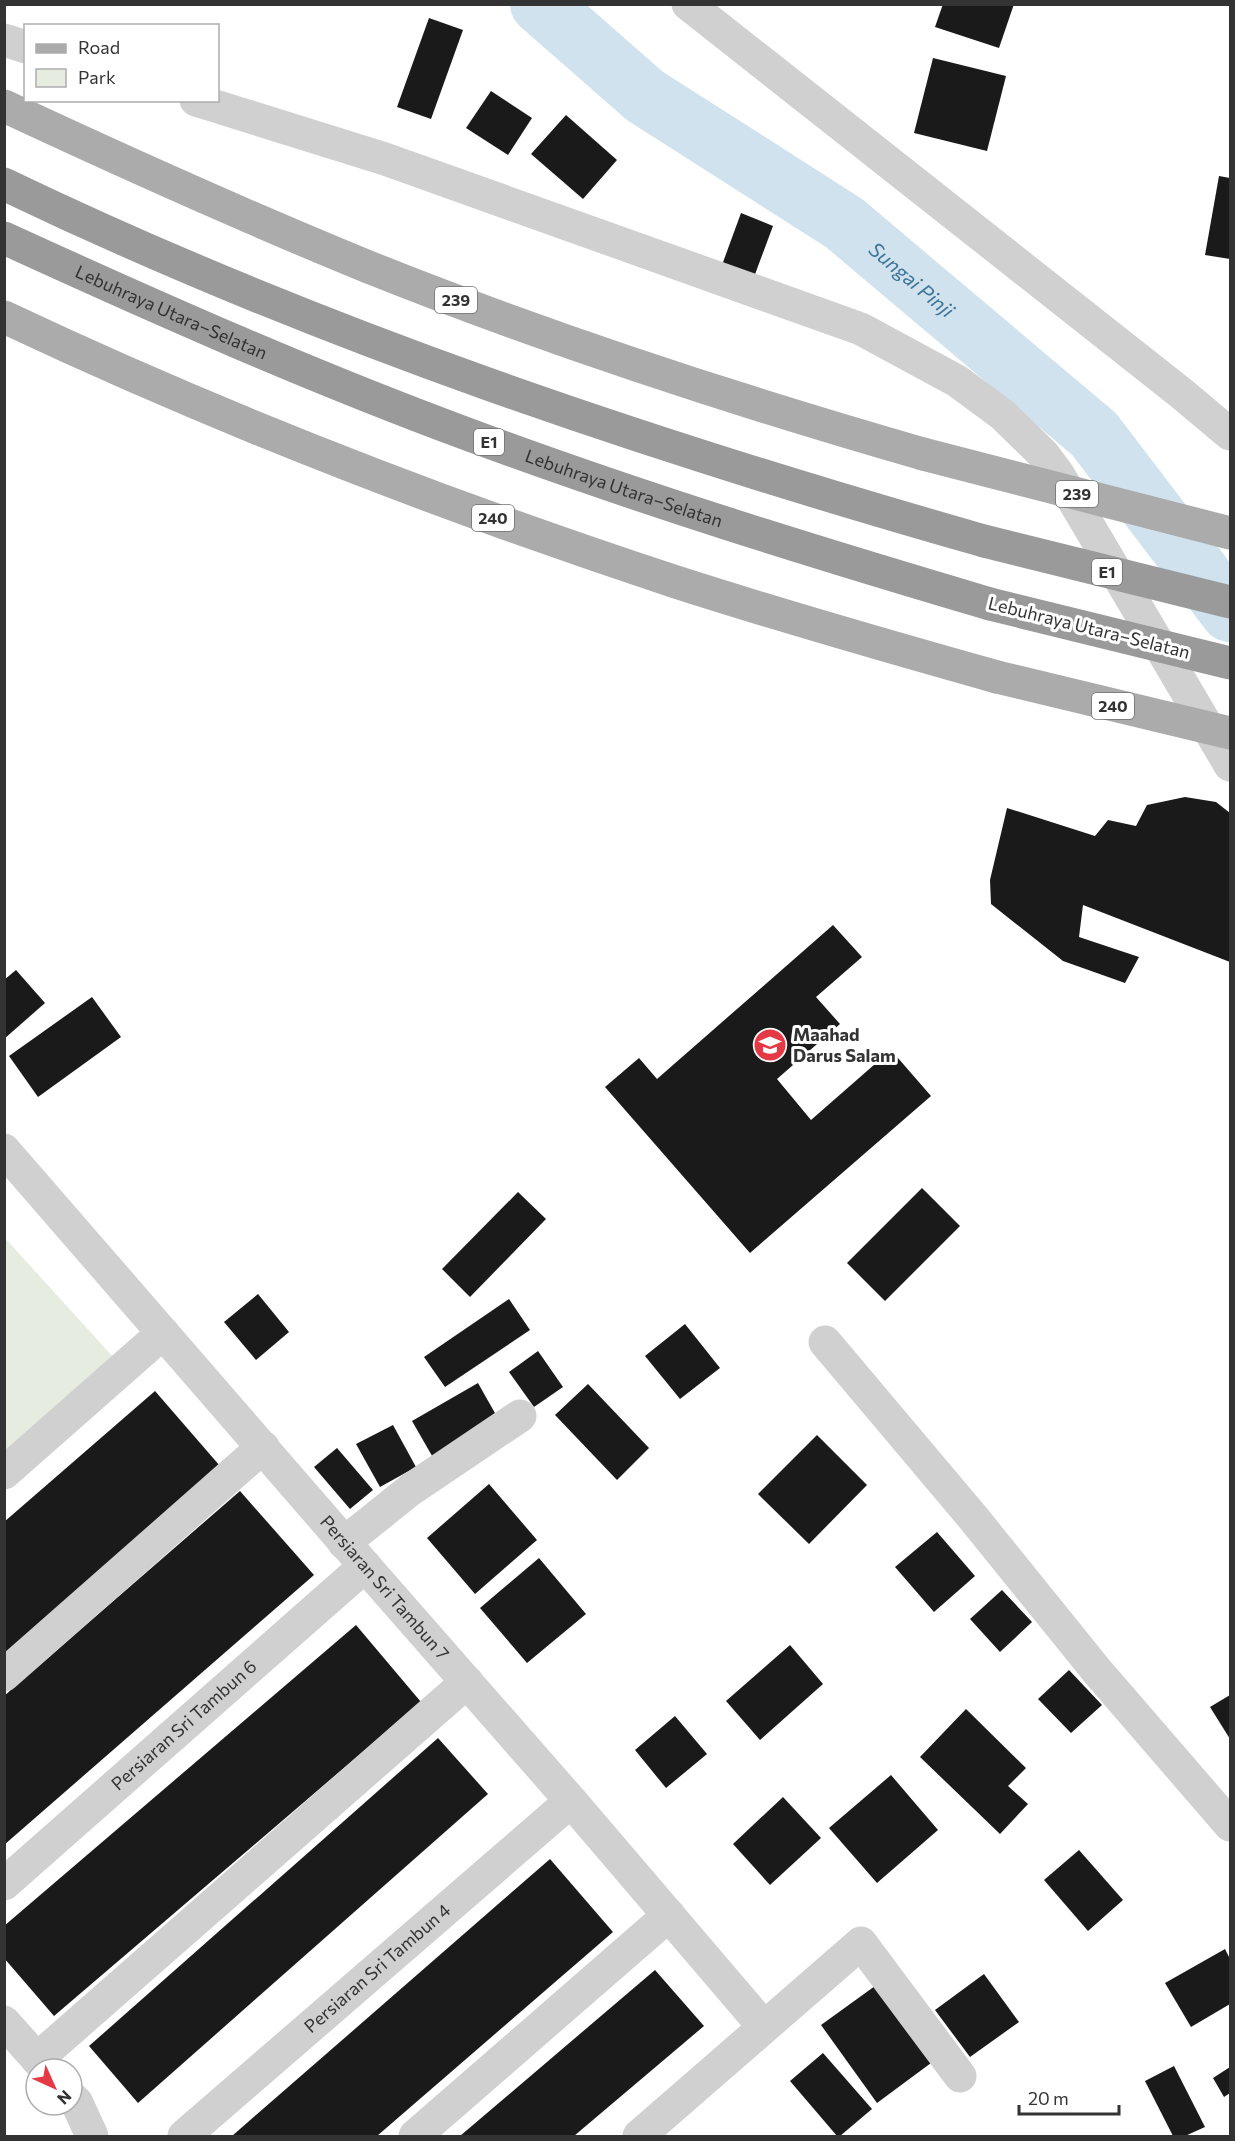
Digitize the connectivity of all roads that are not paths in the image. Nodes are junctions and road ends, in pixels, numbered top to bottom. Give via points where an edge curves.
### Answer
1 (688, 4) edge
2 (4, 40) edge
3 (24, 46) edge
4 (202, 102) edge
5 (4, 106) edge
6 (4, 184) edge
7 (4, 238) edge
8 (4, 317) edge
9 (1230, 434) edge
10 (1230, 533) edge
11 (1230, 602) edge
12 (1230, 663) edge
13 (1230, 733) edge
14 (1230, 765) edge
15 (4, 1149) edge
16 (163, 1333) junction
17 (825, 1342) dead end
18 (520, 1416) dead end
19 (263, 1447) junction
20 (4, 1473) edge
21 (355, 1554) junction
22 (4, 1675) edge
23 (467, 1682) junction
24 (571, 1800) junction
25 (1230, 1825) edge
26 (4, 1884) edge
27 (669, 1915) junction
28 (4, 2022) edge
29 (764, 2026) junction
30 (36, 2057) edge
31 (50, 2057) edge
32 (960, 2076) dead end
33 (83, 2117) edge
34 (92, 2136) edge
35 (184, 2136) edge
36 (415, 2136) edge
37 (639, 2136) edge

1 - 9 street
2 - 3 street
4 - 14 street via 385,159 861,329 957,381 1003,415 1058,474
5 - 10 main road, 239, bridge via 245,216 486,311 735,397 923,454
6 - 11 highway, E1, bridge via 342,330 611,427 984,541
7 - 12 highway, Lebuhraya Utara–Selatan / E1, bridge via 324,379 603,483 806,550 990,604
8 - 13 main road, 240, bridge via 292,443 676,582 997,677
15 - 16 street, Persiaran Sri Tambun 7
16 - 19 street, Persiaran Sri Tambun 7
16 - 20 street
17 - 25 street
18 - 21 street, Persiaran Sri Tambun 6 via 410,1490
19 - 21 street, Persiaran Sri Tambun 7
19 - 22 street
21 - 23 street, Persiaran Sri Tambun 7
21 - 26 street, Persiaran Sri Tambun 6
23 - 24 street, Persiaran Sri Tambun 7
23 - 31 street
24 - 27 street, Persiaran Sri Tambun 7
24 - 35 street, Persiaran Sri Tambun 4
27 - 29 street, Persiaran Sri Tambun 7
27 - 36 street
28 - 30 street
29 - 32 street via 861,1943
29 - 37 street
33 - 34 street

